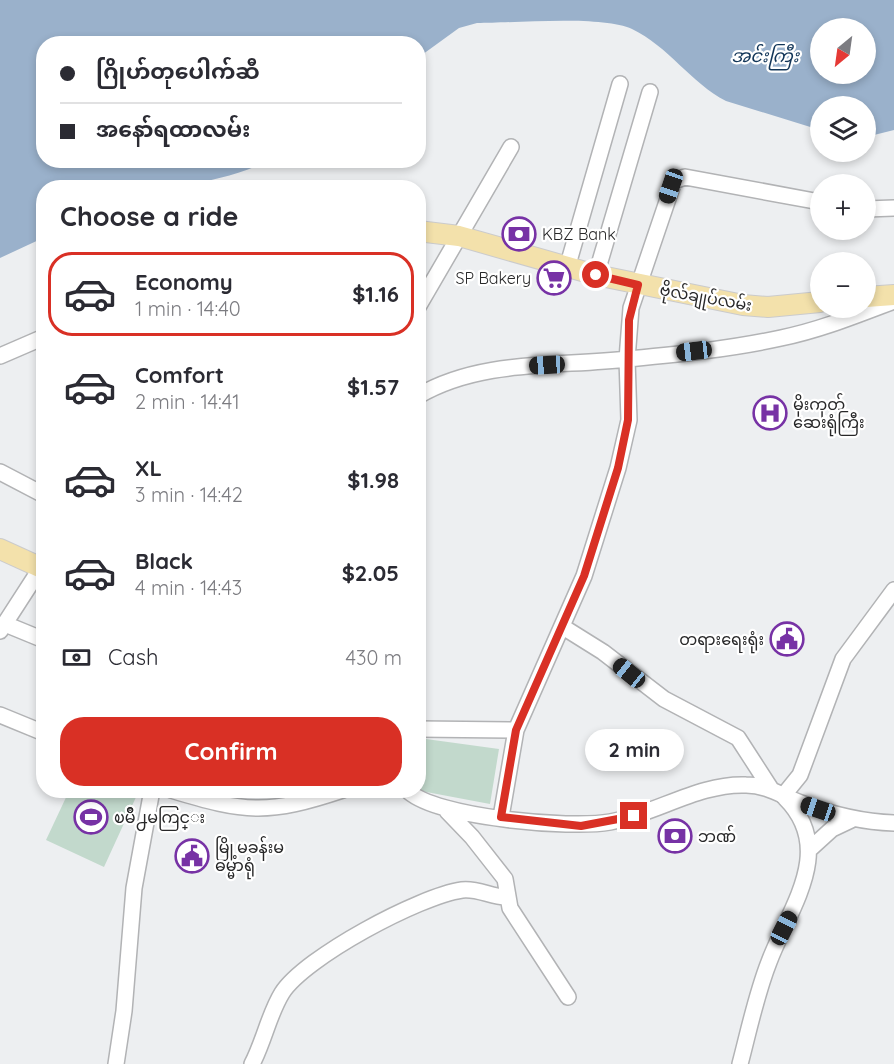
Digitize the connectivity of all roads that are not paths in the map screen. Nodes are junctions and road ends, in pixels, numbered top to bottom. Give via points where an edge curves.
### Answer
1 (620, 84) dead end
2 (650, 92) dead end
3 (511, 147) dead end
4 (810, 200) edge
5 (894, 208) edge
6 (876, 209) edge
7 (426, 232) edge
8 (459, 236) junction
9 (567, 268) junction
10 (596, 275) junction
11 (638, 285) junction
12 (426, 294) edge
13 (894, 295) edge
14 (876, 296) edge
15 (894, 301) edge
16 (810, 303) edge
17 (36, 340) edge
18 (0, 356) edge
19 (627, 360) junction
20 (426, 392) edge
21 (0, 472) edge
22 (36, 491) edge
23 (0, 549) edge
24 (36, 564) edge
25 (36, 577) edge
26 (894, 590) edge
27 (563, 627) junction
28 (2, 628) edge
29 (36, 638) edge
30 (0, 715) edge
31 (426, 729) edge
32 (516, 730) junction
33 (36, 731) edge
34 (777, 792) junction
35 (151, 798) edge
36 (200, 798) edge
37 (320, 798) edge
38 (417, 798) edge
39 (447, 811) junction
40 (501, 817) junction
41 (851, 820) junction
42 (894, 823) edge
43 (810, 849) junction
44 (507, 897) junction
45 (568, 997) dead end
46 (116, 1064) edge
47 (252, 1064) edge
48 (740, 1064) edge

1 - 9 street
2 - 10 street
3 - 8 street
4 - 11 street via 678,178 671,186
5 - 6 street
7 - 8 main road, ဗိုလ်‌ချုပ်‌လမ်း
8 - 9 main road, ဗိုလ်‌ချုပ်‌လမ်း
8 - 12 street
9 - 10 main road, ဗိုလ်‌ချုပ်‌လမ်း
10 - 11 main road, ဗိုလ်‌ချုပ်‌လမ်း
11 - 16 main road, ဗိုလ်‌ချုပ်‌လမ်း via 743,305
11 - 19 street via 629,320
13 - 14 main road
15 - 19 street via 844,321 783,338
17 - 18 street
19 - 20 street via 524,366 466,375
19 - 27 street via 628,420 618,468 584,576
21 - 22 street
23 - 24 main road
25 - 28 street
26 - 34 street via 843,659 800,775
27 - 32 street
27 - 34 street via 664,699 738,738
28 - 29 street
30 - 33 street
31 - 32 street
32 - 40 street
34 - 40 street via 746,784 711,788 656,810 581,826
34 - 41 street
34 - 43 street via 801,818
35 - 46 street via 134,888
36 - 37 street via 243,810 297,806
38 - 39 street
39 - 40 street
39 - 44 street via 505,879
41 - 42 street
41 - 43 street via 832,829
43 - 48 street via 794,910 768,964
44 - 45 street via 523,929
44 - 47 street via 461,890 403,912 327,951 295,977 281,995

